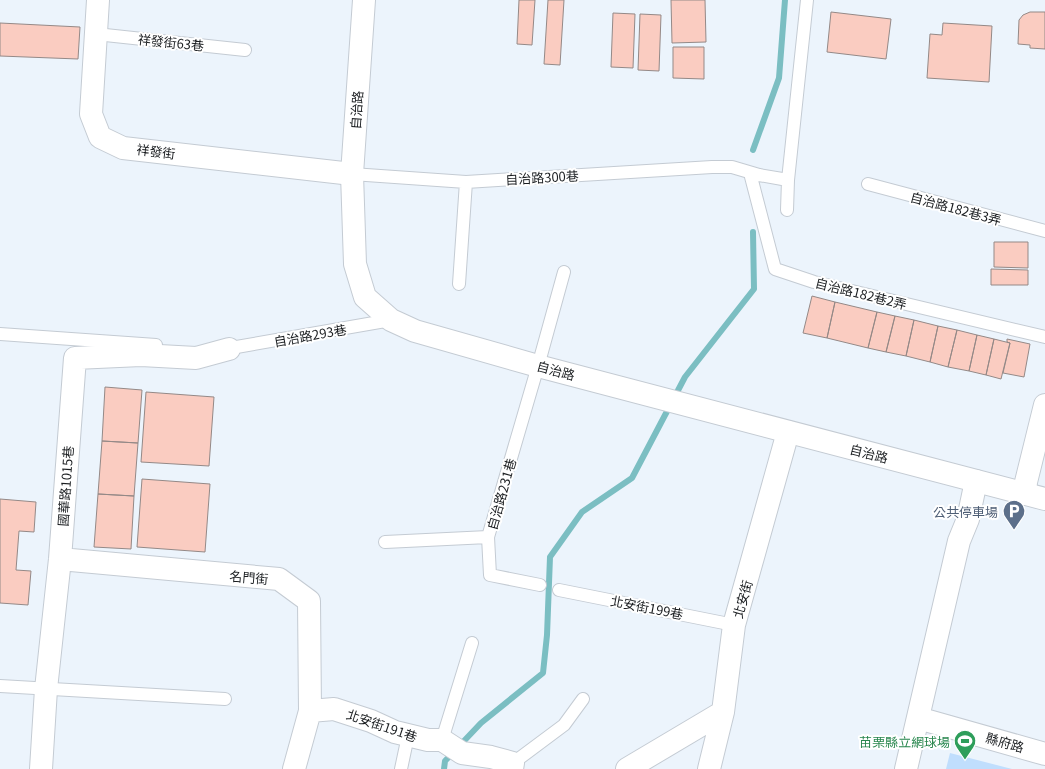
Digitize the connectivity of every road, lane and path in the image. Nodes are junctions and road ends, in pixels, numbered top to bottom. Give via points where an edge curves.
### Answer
1 (98, 0) edge
2 (364, 0) edge
3 (807, 0) edge
4 (96, 34) junction
5 (245, 50) dead end
6 (750, 172) junction
7 (352, 174) junction
8 (788, 180) junction
9 (466, 182) junction
10 (868, 184) dead end
11 (787, 210) dead end
12 (1045, 231) edge
13 (564, 272) dead end
14 (459, 284) dead end
15 (391, 320) junction
16 (0, 334) edge
17 (1045, 337) edge
18 (229, 349) junction
19 (538, 366) junction
20 (1045, 405) edge
21 (788, 432) junction
22 (976, 481) junction
23 (1035, 497) edge
24 (488, 537) junction
25 (385, 542) dead end
26 (60, 559) junction
27 (540, 585) dead end
28 (559, 590) dead end
29 (734, 625) junction
30 (472, 643) dead end
31 (0, 686) edge
32 (46, 689) junction
33 (225, 699) dead end
34 (583, 699) dead end
35 (310, 712) junction
36 (723, 712) junction
37 (918, 718) junction
38 (408, 736) junction
39 (452, 746) junction
40 (1045, 754) edge
41 (513, 766) edge
42 (41, 769) edge
43 (294, 769) edge
44 (401, 769) edge
45 (627, 769) edge
46 (709, 769) edge
47 (906, 769) edge

1 - 4 street, 祥發街
2 - 7 street, 自治路
3 - 8 lane
4 - 5 lane, 祥發街63巷
4 - 7 street, 祥發街 via 91,114 100,137 123,148
6 - 8 lane, 自治路300巷
6 - 9 lane, 自治路300巷 via 732,168 704,168
6 - 17 lane, 自治路182巷2弄 via 775,269 814,282
7 - 9 lane, 自治路300巷
7 - 15 street, 自治路 via 355,264 365,298
8 - 11 lane
9 - 14 lane
10 - 12 lane, 自治路182巷3弄
13 - 19 lane, 自治路231巷
15 - 18 lane, 自治路293巷
15 - 19 street, 自治路 via 415,331
16 - 18 lane, 自治路293巷
18 - 26 street, 國華路1015巷 via 196,358 140,355 75,358
19 - 21 street, 自治路
19 - 24 lane, 自治路231巷
20 - 23 street via 1026,482
21 - 22 street, 自治路
21 - 29 street, 北安街
22 - 23 street, 自治路
22 - 37 street via 968,519 959,541
24 - 25 lane
24 - 27 lane, 自治路231巷 via 490,575
26 - 32 street, 國華路1015巷
26 - 35 street, 名門街 via 279,579 309,601
28 - 29 lane, 北安街199巷
29 - 36 street, 北安街
30 - 39 lane
31 - 32 lane
32 - 33 lane
32 - 42 street, 國華路1015巷
34 - 41 lane via 564,725
35 - 38 street, 北安街191巷 via 334,709
35 - 43 street, 名門街
36 - 45 street
36 - 46 street, 北安街
37 - 40 street, 縣府路
37 - 47 street
38 - 39 street, 北安街191巷
38 - 44 lane
39 - 41 street, 北安街191巷

